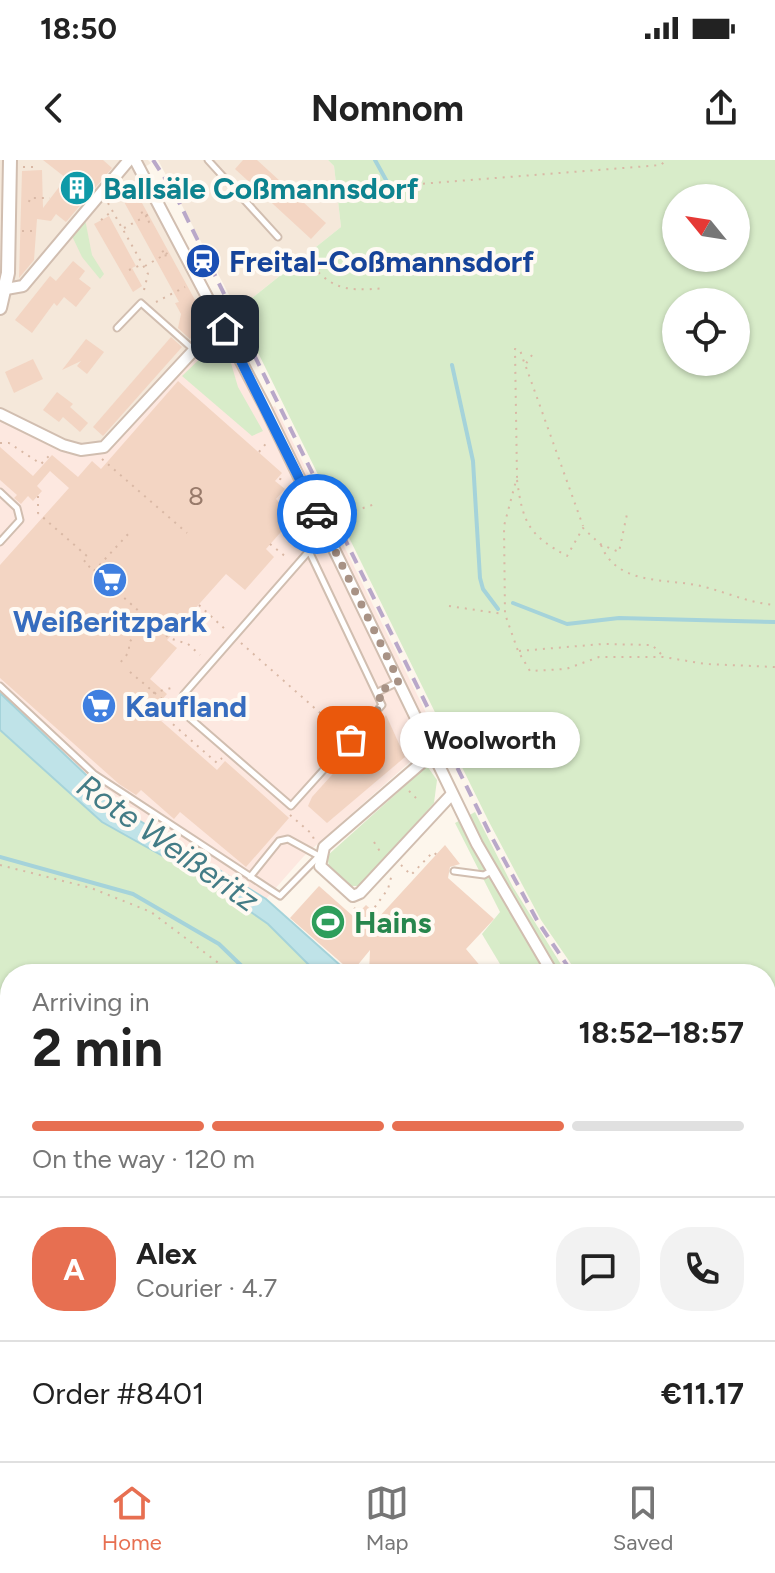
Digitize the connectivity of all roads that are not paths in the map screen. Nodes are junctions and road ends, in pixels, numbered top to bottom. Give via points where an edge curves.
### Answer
1 (132, 160) edge
2 (208, 160) edge
3 (15, 164) edge
4 (278, 237) dead end
5 (6, 289) junction
6 (0, 308) edge
7 (117, 328) dead end
8 (225, 329) junction
9 (194, 350) junction
10 (0, 414) edge
11 (0, 492) edge
12 (327, 535) junction
13 (0, 542) edge
14 (309, 551) junction
15 (399, 681) junction
16 (0, 686) edge
17 (378, 692) junction
18 (434, 752) junction
19 (452, 794) junction
20 (319, 856) junction
21 (454, 871) dead end
22 (491, 871) junction
23 (250, 877) junction
24 (547, 964) edge

1 - 5 street via 23,286
1 - 8 street
2 - 4 lane
3 - 5 street
5 - 6 street
7 - 9 lane via 143,304
8 - 9 street
8 - 12 street
9 - 10 street via 104,447 81,450 63,445
11 - 13 lane via 17,508 20,520
12 - 14 lane
12 - 15 street
14 - 17 lane
14 - 17 lane via 177,707 291,806 382,705
15 - 17 lane
15 - 18 street
16 - 23 lane via 94,774
18 - 19 street
18 - 20 street
19 - 20 street via 391,864 353,896 320,866
19 - 22 street
20 - 23 lane via 288,839 279,841
20 - 23 lane via 280,896
21 - 22 lane
22 - 24 street

